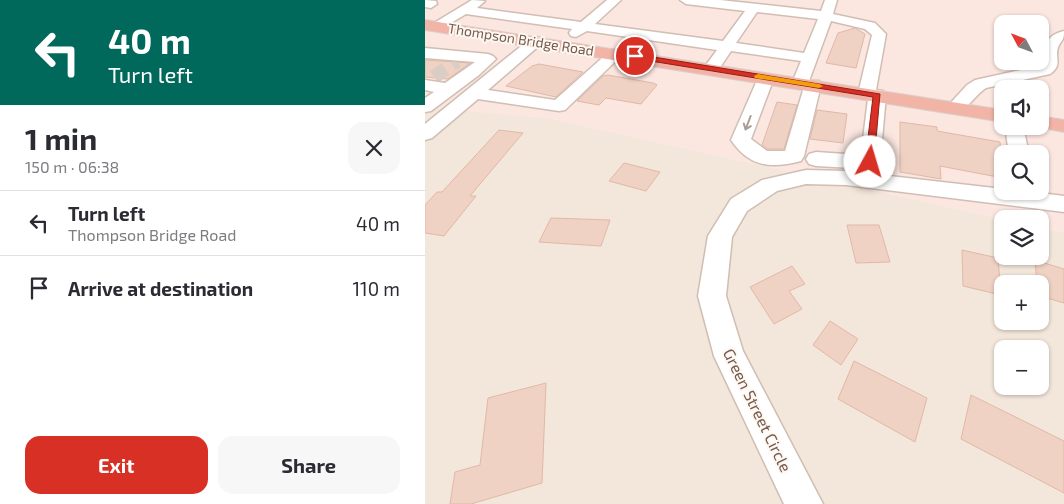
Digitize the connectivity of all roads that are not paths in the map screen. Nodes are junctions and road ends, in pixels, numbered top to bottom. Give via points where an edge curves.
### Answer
1 (480, 0) edge
2 (615, 0) edge
3 (686, 0) edge
4 (831, 0) edge
5 (753, 8) junction
6 (464, 10) junction
7 (826, 16) junction
8 (430, 25) edge
9 (584, 27) junction
10 (456, 29) junction
11 (1064, 35) edge
12 (536, 40) junction
13 (425, 42) edge
14 (563, 45) junction
15 (727, 46) junction
16 (425, 53) edge
17 (616, 53) junction
18 (810, 58) junction
19 (711, 69) junction
20 (1044, 71) junction
21 (473, 72) junction
22 (1064, 73) edge
23 (495, 74) junction
24 (765, 78) junction
25 (428, 82) edge
26 (807, 84) junction
27 (448, 89) junction
28 (473, 94) junction
29 (872, 95) junction
30 (425, 107) edge
31 (955, 108) junction
32 (994, 114) edge
33 (1049, 124) edge
34 (1064, 126) edge
35 (425, 134) edge
36 (816, 159) dead end
37 (1064, 204) edge
38 (804, 504) edge

1 - 6 street
2 - 9 street
3 - 5 street
4 - 7 street
5 - 7 street
5 - 15 street
6 - 8 street
6 - 9 street
7 - 18 street
7 - 29 street via 870,26 879,34
8 - 10 highway, Thompson Bridge Road
9 - 14 street
9 - 15 street
10 - 12 highway, Thompson Bridge Road
10 - 13 street
11 - 20 street via 1053,41 1049,48 1051,67
12 - 14 highway, Thompson Bridge Road
12 - 23 street
14 - 17 highway, Thompson Bridge Road
15 - 18 street
15 - 19 street
16 - 21 street via 488,59
17 - 19 highway, Thompson Bridge Road
17 - 28 street via 559,106
18 - 26 street
19 - 24 highway, Thompson Bridge Road
20 - 22 street
20 - 31 street via 981,84
21 - 23 street
21 - 27 street
23 - 28 street
24 - 26 highway, Thompson Bridge Road
24 -> 26 street via 741,140 759,157 780,159 794,156
25 - 27 street
26 - 29 highway, Thompson Bridge Road
27 - 30 street
28 - 35 street
29 - 31 highway, Thompson Bridge Road
29 - 36 street via 870,162
31 - 32 highway, Thompson Bridge Road
33 - 34 highway
37 - 38 street, Green Street Circle via 847,178 806,177 770,185 739,205 720,236 711,296 729,356

